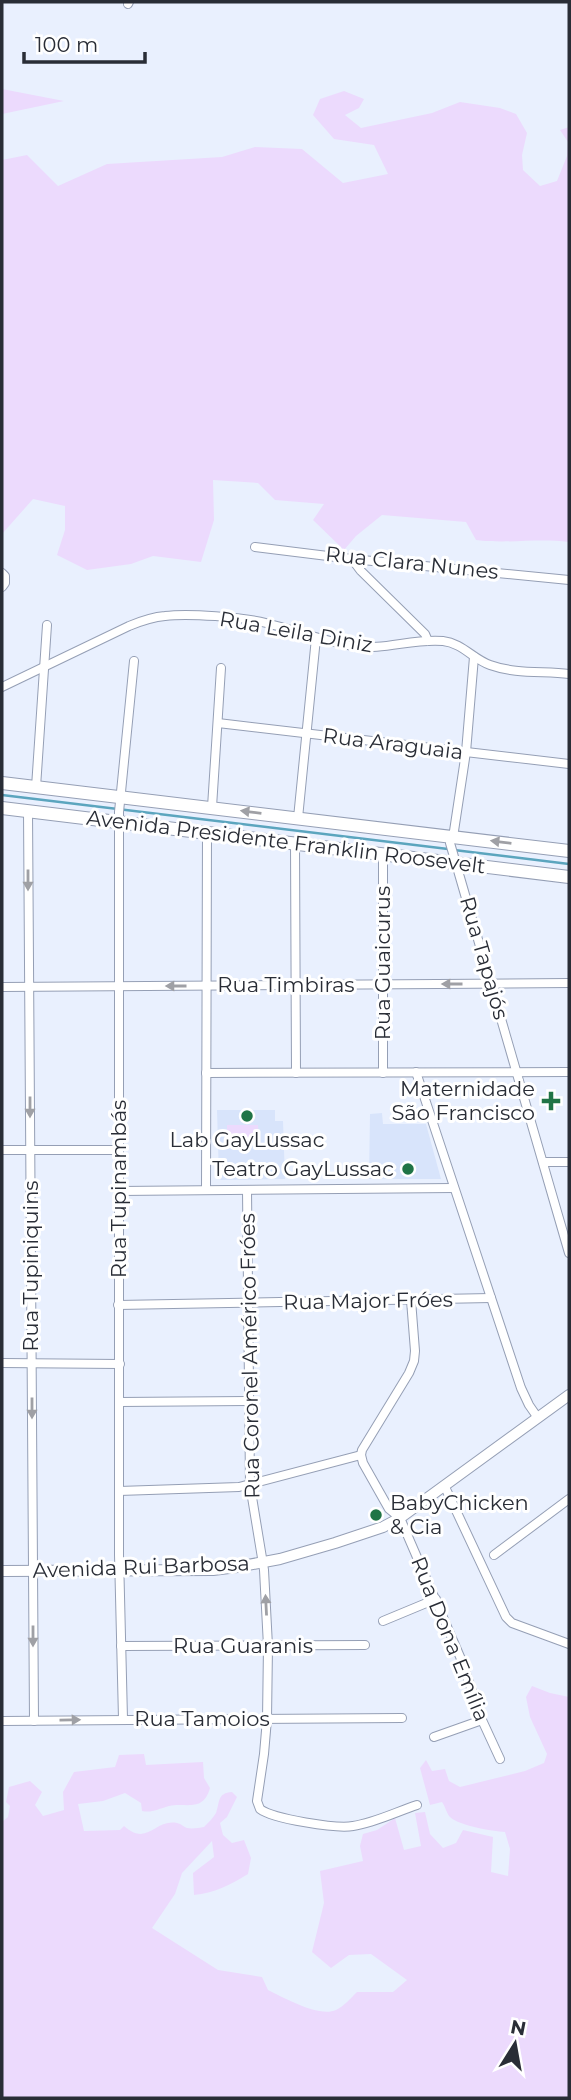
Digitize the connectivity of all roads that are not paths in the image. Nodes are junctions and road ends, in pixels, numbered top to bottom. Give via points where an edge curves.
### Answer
1 (255, 547) dead end
2 (352, 559) junction
3 (2, 573) edge
4 (569, 580) edge
5 (2, 587) edge
6 (47, 625) dead end
7 (316, 638) junction
8 (428, 641) junction
9 (474, 657) junction
10 (134, 661) dead end
11 (44, 666) junction
12 (222, 668) dead end
13 (569, 674) edge
14 (2, 687) edge
15 (218, 723) junction
16 (306, 734) junction
17 (466, 752) junction
18 (569, 764) edge
19 (2, 783) edge
20 (36, 787) junction
21 (212, 807) junction
22 (2, 808) edge
23 (119, 808) junction
24 (28, 811) junction
25 (298, 818) junction
26 (207, 833) junction
27 (452, 840) junction
28 (295, 844) junction
29 (569, 851) edge
30 (383, 854) junction
31 (455, 858) junction
32 (569, 877) edge
33 (569, 983) edge
34 (491, 984) junction
35 (295, 985) junction
36 (383, 985) junction
37 (119, 986) junction
38 (207, 986) junction
39 (2, 987) edge
40 (29, 987) junction
41 (416, 1072) junction
42 (517, 1072) junction
43 (569, 1072) edge
44 (206, 1073) junction
45 (296, 1073) junction
46 (383, 1073) junction
47 (2, 1150) edge
48 (30, 1150) junction
49 (119, 1150) junction
50 (543, 1162) junction
51 (569, 1162) edge
52 (454, 1188) junction
53 (206, 1190) junction
54 (247, 1190) junction
55 (119, 1191) junction
56 (569, 1248) edge
57 (491, 1298) junction
58 (411, 1300) junction
59 (248, 1303) junction
60 (118, 1305) junction
61 (2, 1363) edge
62 (31, 1363) junction
63 (120, 1364) junction
64 (569, 1395) edge
65 (248, 1401) junction
66 (119, 1402) junction
67 (538, 1418) junction
68 (360, 1455) junction
69 (250, 1485) junction
70 (445, 1487) junction
71 (119, 1491) junction
72 (569, 1499) edge
73 (400, 1518) junction
74 (494, 1555) dead end
75 (263, 1563) junction
76 (2, 1571) edge
77 (33, 1571) junction
78 (119, 1571) junction
79 (436, 1599) junction
80 (383, 1621) dead end
81 (569, 1644) edge
82 (365, 1645) dead end
83 (121, 1646) junction
84 (268, 1646) junction
85 (402, 1717) dead end
86 (123, 1719) junction
87 (267, 1719) junction
88 (482, 1720) junction
89 (2, 1721) edge
90 (34, 1721) junction
91 (434, 1737) dead end
92 (500, 1759) dead end
93 (417, 1805) dead end

1 - 2 street, Rua Clara Nunes
2 - 4 street, Rua Clara Nunes
2 - 8 street
3 - 5 street
6 - 11 street
7 - 8 street, Rua Leila Diniz via 364,648
7 - 11 street, Rua Leila Diniz via 265,622 168,615 129,626
7 - 16 street
8 - 9 street, Rua Leila Diniz via 454,643
9 - 13 street, Rua Leila Diniz via 511,670
9 - 17 street, Rua Tapajós
10 - 23 street, Rua Tupinambás
11 - 14 street, Rua Leila Diniz
11 - 20 street
12 - 15 street
15 - 16 street, Rua Araguaia
15 - 21 street
16 - 17 street, Rua Araguaia
16 - 25 street
17 - 18 street, Rua Araguaia
17 - 27 street, Rua Tapajós
19 - 20 main road, Avenida Presidente Franklin Roosevelt
20 - 23 main road, Avenida Presidente Franklin Roosevelt
21 - 23 main road, Avenida Presidente Franklin Roosevelt
25 -> 21 main road, Avenida Presidente Franklin Roosevelt
22 - 24 main road, Avenida Presidente Franklin Roosevelt
23 - 24 main road, Avenida Presidente Franklin Roosevelt
23 - 26 main road, Avenida Presidente Franklin Roosevelt
23 - 37 street, Rua Tupinambás
24 -> 40 street, Rua Tupiniquins
25 - 27 main road, Avenida Presidente Franklin Roosevelt
26 - 28 main road, Avenida Presidente Franklin Roosevelt
26 - 38 street
29 -> 27 main road, Avenida Presidente Franklin Roosevelt
27 - 31 street, Rua Tapajós
28 - 30 main road, Avenida Presidente Franklin Roosevelt
28 - 35 street
30 - 31 main road, Avenida Presidente Franklin Roosevelt
30 - 36 street, Rua Guaicurus
31 - 32 main road, Avenida Presidente Franklin Roosevelt
31 - 34 street, Rua Tapajós
33 - 34 street, Rua Timbiras
34 -> 36 street, Rua Timbiras
34 - 42 street, Rua Tapajós
35 - 36 street, Rua Timbiras
35 - 38 street, Rua Timbiras
35 - 45 street
36 - 46 street, Rua Guaicurus
38 -> 37 street, Rua Timbiras
37 - 40 street, Rua Timbiras
37 - 49 street, Rua Tupinambás
38 - 44 street
39 - 40 street, Rua Timbiras
40 -> 48 street, Rua Tupiniquins
41 - 42 street
41 - 46 street
41 - 52 street
42 - 43 street
42 - 50 street, Rua Tapajós
44 - 45 street
44 - 53 street
45 - 46 street
47 - 48 street
48 - 49 street
48 - 62 street, Rua Tupiniquins
49 - 55 street, Rua Tupinambás
50 - 51 street
50 - 56 street, Rua Tapajós
52 - 54 street
52 - 57 street
53 - 54 street
53 - 55 street
54 - 59 street, Rua Coronel Américo Fróes
55 - 60 street, Rua Tupinambás
57 - 58 street, Rua Major Fróes
57 - 67 street via 521,1388
58 - 59 street, Rua Major Fróes
58 - 68 street via 414,1361
59 - 60 street, Rua Major Fróes
59 - 65 street, Rua Coronel Américo Fróes
60 - 63 street, Rua Tupinambás
61 - 62 street
62 - 63 street
62 -> 77 street, Rua Tupiniquins
63 - 66 street, Rua Tupinambás
64 - 67 main road, Avenida Rui Barbosa
65 - 66 street
65 - 69 street, Rua Coronel Américo Fróes
66 - 71 street, Rua Tupinambás
67 - 70 main road, Avenida Rui Barbosa
68 - 69 street
68 - 73 street, Rua Dona Emília via 389,1509
69 - 71 street
69 - 75 street, Rua Coronel Américo Fróes
70 - 73 main road, Avenida Rui Barbosa
70 - 81 street via 506,1617
71 - 78 street, Rua Tupinambás
72 - 74 street
73 - 75 main road, Avenida Rui Barbosa
73 - 79 street, Rua Dona Emília
75 - 78 main road, Avenida Rui Barbosa via 214,1570
84 -> 75 street, Rua Coronel Américo Fróes
76 - 77 main road, Avenida Rui Barbosa
77 - 78 main road, Avenida Rui Barbosa
77 -> 90 street, Rua Tupiniquins
78 - 83 street, Rua Tupinambás
79 - 80 street
79 - 88 street, Rua Dona Emília
82 - 84 street, Rua Guaranis
83 - 84 street, Rua Guaranis
83 - 86 street, Rua Tupinambás
84 - 87 street, Rua Coronel Américo Fróes
85 - 87 street, Rua Tamoios
86 - 87 street, Rua Tamoios
90 -> 86 street, Rua Tamoios
87 - 93 street, Rua Coronel Américo Fróes via 257,1801 266,1813 352,1826
88 - 91 street
88 - 92 street, Rua Dona Emília
89 - 90 street, Rua Tamoios

